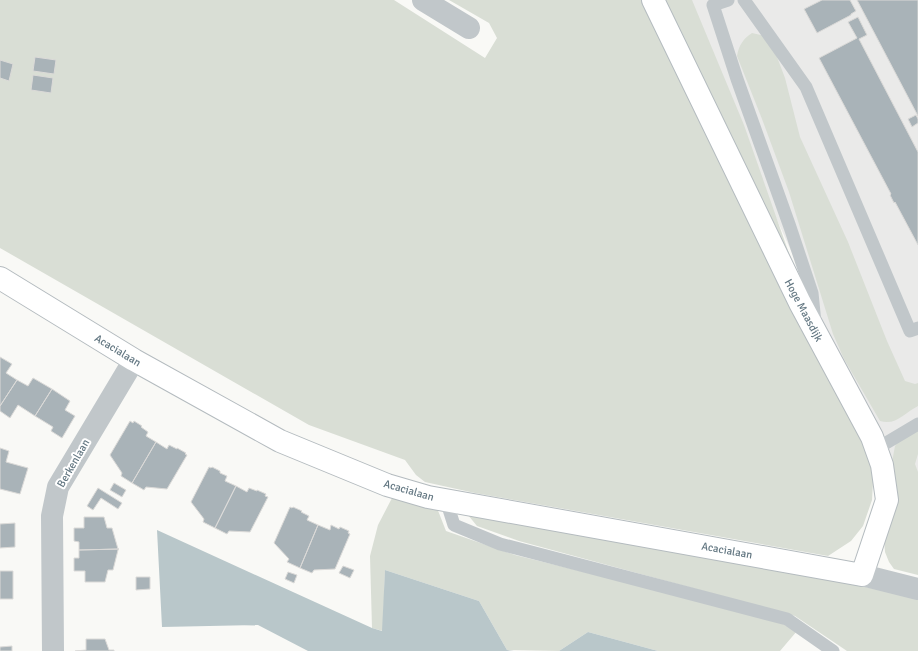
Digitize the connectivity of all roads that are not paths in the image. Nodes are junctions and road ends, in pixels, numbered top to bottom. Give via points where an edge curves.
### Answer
1 (422, 0) edge
2 (653, 0) edge
3 (728, 0) edge
4 (744, 0) edge
5 (469, 28) dead end
6 (0, 278) edge
7 (918, 328) edge
8 (816, 333) junction
9 (134, 360) junction
10 (918, 424) edge
11 (876, 449) junction
12 (446, 500) junction
13 (862, 575) junction
14 (918, 589) edge
15 (53, 651) edge
16 (833, 651) edge

1 - 5 street
2 - 8 street, Hoge Maasdijk via 762,228
3 - 8 lane via 714,6 812,293
4 - 7 lane via 806,87 910,330
6 - 9 street, Acacialaan
8 - 11 street, Hoge Maasdijk
9 - 12 street, Acacialaan via 280,441 387,485
9 - 15 street, Berkenlaan via 58,486 52,516
10 - 11 lane
11 - 13 street, Hoge Maasdijk via 882,465 887,500
12 - 13 street, Acacialaan
12 - 16 lane via 454,525 500,544 787,619
13 - 14 street

